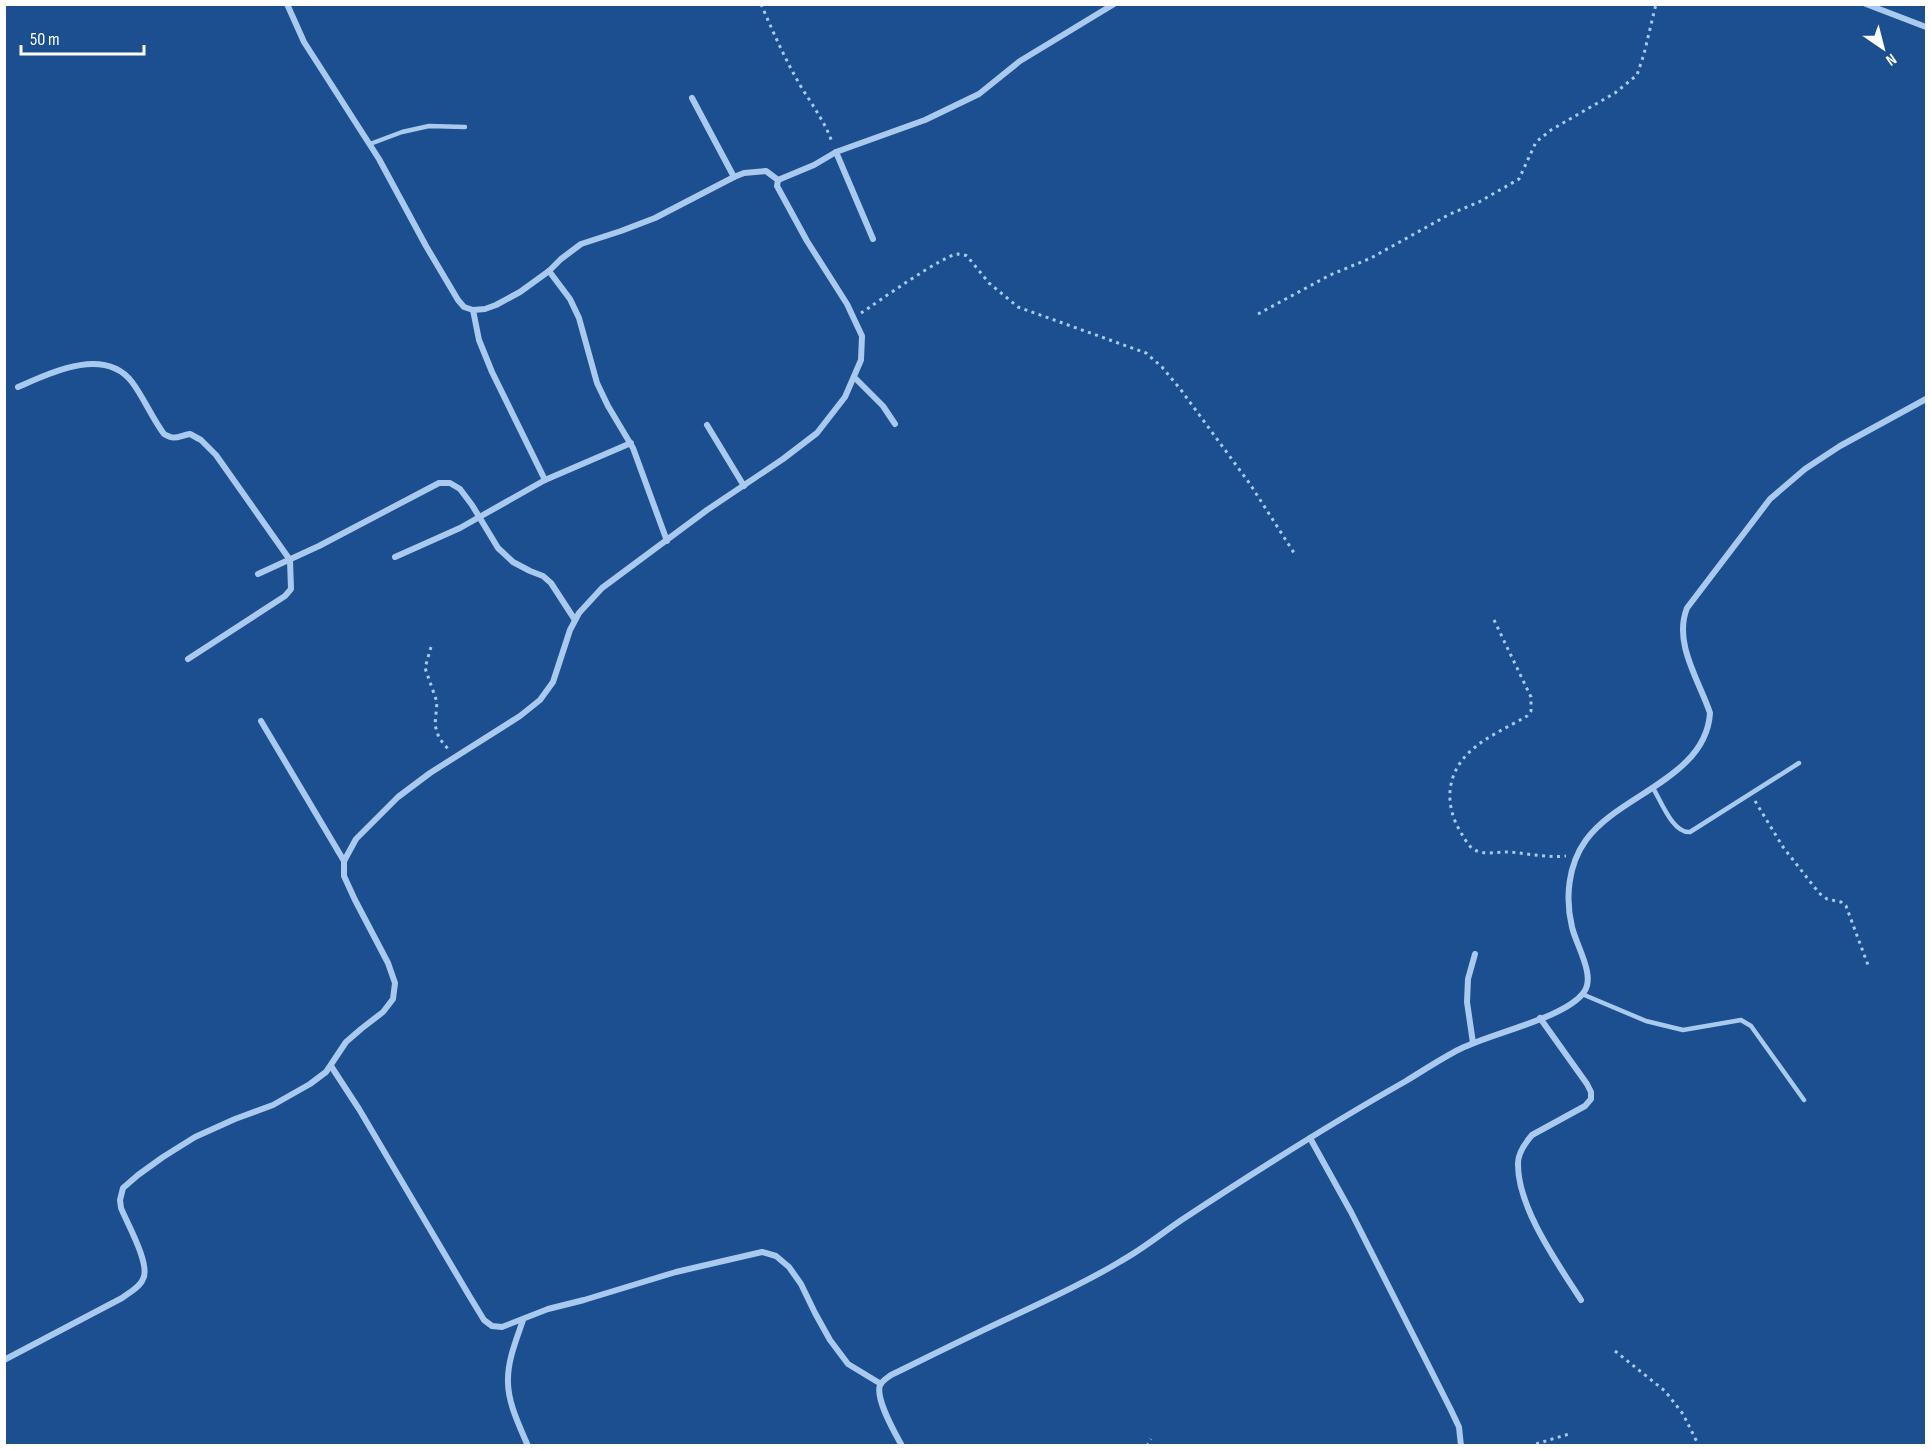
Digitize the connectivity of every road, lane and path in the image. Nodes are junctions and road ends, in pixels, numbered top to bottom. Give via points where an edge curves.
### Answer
1 (287, 4) edge
2 (761, 4) edge
3 (1114, 4) edge
4 (1656, 4) edge
5 (1866, 4) edge
6 (1926, 27) edge
7 (692, 98) dead end
8 (465, 127) dead end
9 (370, 144) junction
10 (836, 152) junction
11 (734, 177) junction
12 (778, 180) junction
13 (873, 238) dead end
14 (549, 272) junction
15 (473, 310) junction
16 (1258, 314) dead end
17 (854, 317) junction
18 (854, 377) junction
19 (18, 387) dead end
20 (1926, 399) edge
21 (895, 424) dead end
22 (707, 425) dead end
23 (631, 443) junction
24 (545, 480) junction
25 (744, 486) junction
26 (480, 518) junction
27 (667, 541) junction
28 (1296, 556) dead end
29 (395, 557) dead end
30 (290, 560) junction
31 (258, 574) dead end
32 (575, 620) junction
33 (1494, 620) dead end
34 (431, 647) dead end
35 (188, 659) dead end
36 (261, 721) dead end
37 (454, 758) junction
38 (1799, 763) dead end
39 (1653, 788) junction
40 (1752, 794) junction
41 (1577, 855) junction
42 (344, 861) junction
43 (1475, 954) dead end
44 (1868, 965) dead end
45 (1582, 994) junction
46 (1540, 1018) junction
47 (1473, 1043) junction
48 (331, 1066) junction
49 (1804, 1100) dead end
50 (1310, 1138) junction
51 (1581, 1300) dead end
52 (523, 1320) junction
53 (1615, 1351) dead end
54 (4, 1360) edge
55 (881, 1384) junction
56 (1569, 1434) dead end
57 (1151, 1439) dead end
58 (528, 1446) edge
59 (902, 1446) edge
60 (1147, 1446) edge
61 (1461, 1446) edge
62 (1528, 1446) edge
63 (1699, 1446) edge

1 - 9 street via 304,42
2 - 10 path
3 - 10 street via 1020,61 979,94 924,120
4 - 16 path via 1637,75 1536,142 1519,179
5 - 6 street
7 - 11 street
8 - 9 lane via 429,126
9 - 15 street via 458,300
10 - 12 street
10 - 13 street
11 - 12 street via 766,171
11 - 14 street via 655,218 581,244
12 - 17 street via 777,186 807,241
14 - 15 street via 507,300
14 - 23 street via 570,299 597,382
15 - 24 street via 479,340 492,372
17 - 18 street via 862,336 861,360
17 - 28 path via 949,256 967,256 989,283 1018,307 1132,347 1162,367 1250,484
18 - 21 street
18 - 25 street via 845,397 817,433
19 - 30 street via 72,367 106,366 119,371 130,380 164,434 175,438 190,434 208,446
20 - 39 street via 1840,446 1770,499 1688,608 1682,638 1710,713 1709,723 1694,752
22 - 25 street
23 - 24 street
23 - 27 street
24 - 26 street
25 - 27 street
26 - 29 street
26 - 30 street via 460,489 450,483 439,483
26 - 32 street via 498,548 513,562 551,583
27 - 32 street via 602,588
30 - 31 street
30 - 35 street via 291,589 285,596
32 - 37 street via 553,682 540,700
33 - 41 path via 1531,697 1531,711 1464,757 1454,772 1450,810 1468,844 1480,852 1552,858
34 - 37 path via 425,668 437,702 435,725
36 - 42 street
37 - 42 street via 398,796 356,839
38 - 40 lane
39 - 40 lane via 1675,826 1686,832
39 - 41 street via 1599,826
40 - 44 path via 1784,847 1819,893 1846,906
41 - 45 street via 1568,890 1572,927 1587,977
42 - 48 street via 349,888 395,983 393,999 383,1012 346,1042
43 - 47 street via 1467,1002
45 - 46 street via 1559,1012
45 - 49 lane via 1646,1021 1683,1030 1741,1020 1751,1026
46 - 47 street
46 - 51 street via 1587,1084 1591,1099 1532,1135 1517,1161 1534,1222
47 - 50 street
48 - 52 street via 484,1320 502,1327
48 - 54 street via 310,1084 273,1105 195,1137 123,1188 121,1209 144,1266 139,1286
50 - 55 street via 1122,1261 891,1375
50 - 61 street via 1450,1408 1459,1427
52 - 55 street via 548,1309 676,1272 762,1252 776,1256 789,1267 848,1364
52 - 58 street via 508,1378 514,1415
53 - 63 path via 1665,1391 1683,1414
55 - 59 street via 883,1407
56 - 62 path
57 - 60 path

